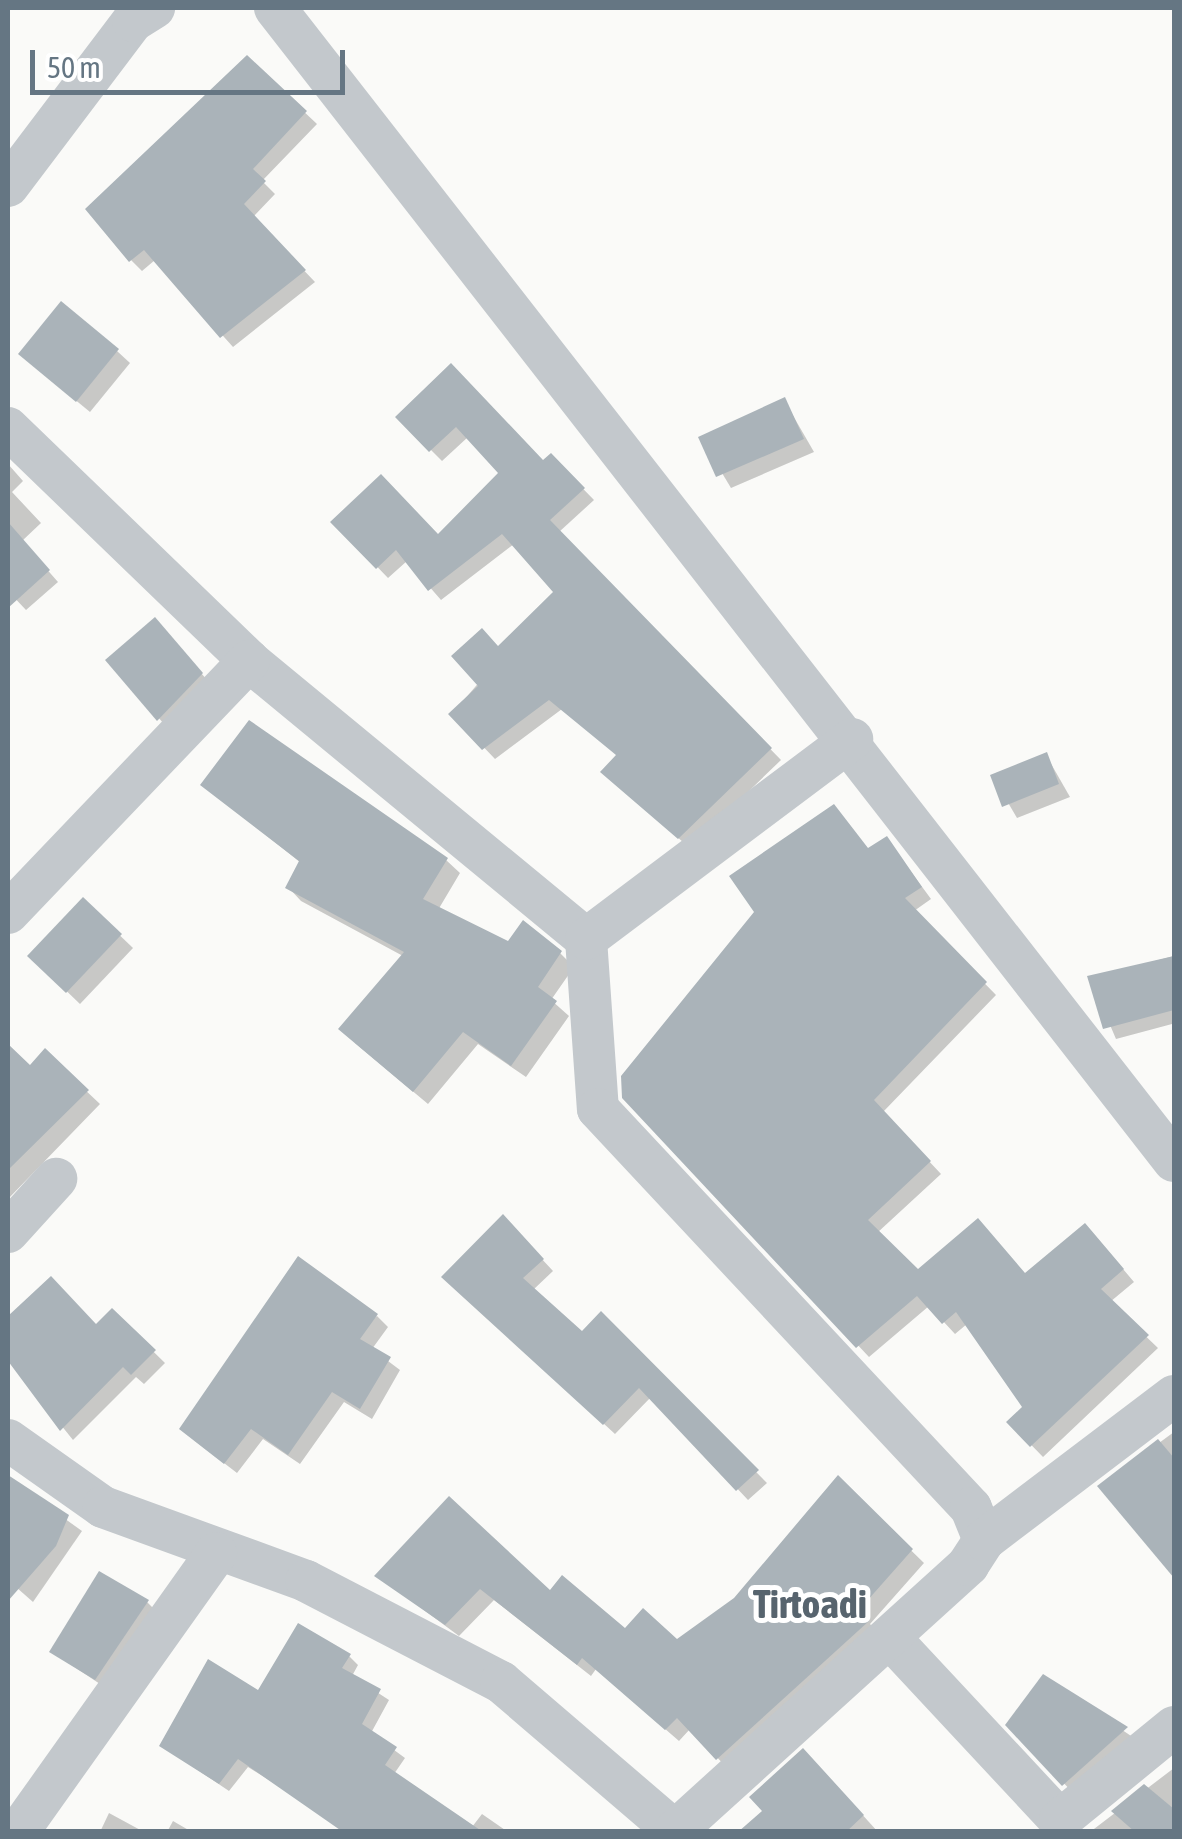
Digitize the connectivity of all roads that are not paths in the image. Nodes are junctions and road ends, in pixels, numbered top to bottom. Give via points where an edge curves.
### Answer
1 (154, 8) edge
2 (276, 8) edge
3 (8, 186) edge
4 (8, 428) edge
5 (249, 661) junction
6 (852, 738) junction
7 (8, 914) edge
8 (586, 939) junction
9 (1174, 1161) edge
10 (56, 1178) dead end
11 (8, 1232) edge
12 (1174, 1396) edge
13 (8, 1440) edge
14 (984, 1540) junction
15 (216, 1553) junction
16 (890, 1638) junction
17 (1174, 1727) edge
18 (676, 1831) edge
19 (18, 1832) edge

1 - 3 street via 133,21
2 - 6 street
4 - 5 street
5 - 7 street
5 - 8 street
6 - 8 street
6 - 9 street
8 - 14 street via 598,1109 971,1508
10 - 11 street
12 - 14 street
13 - 15 street via 103,1507
14 - 16 street
15 - 18 street via 306,1581 501,1682
15 - 19 street
16 - 17 street via 1060,1820
16 - 18 street

